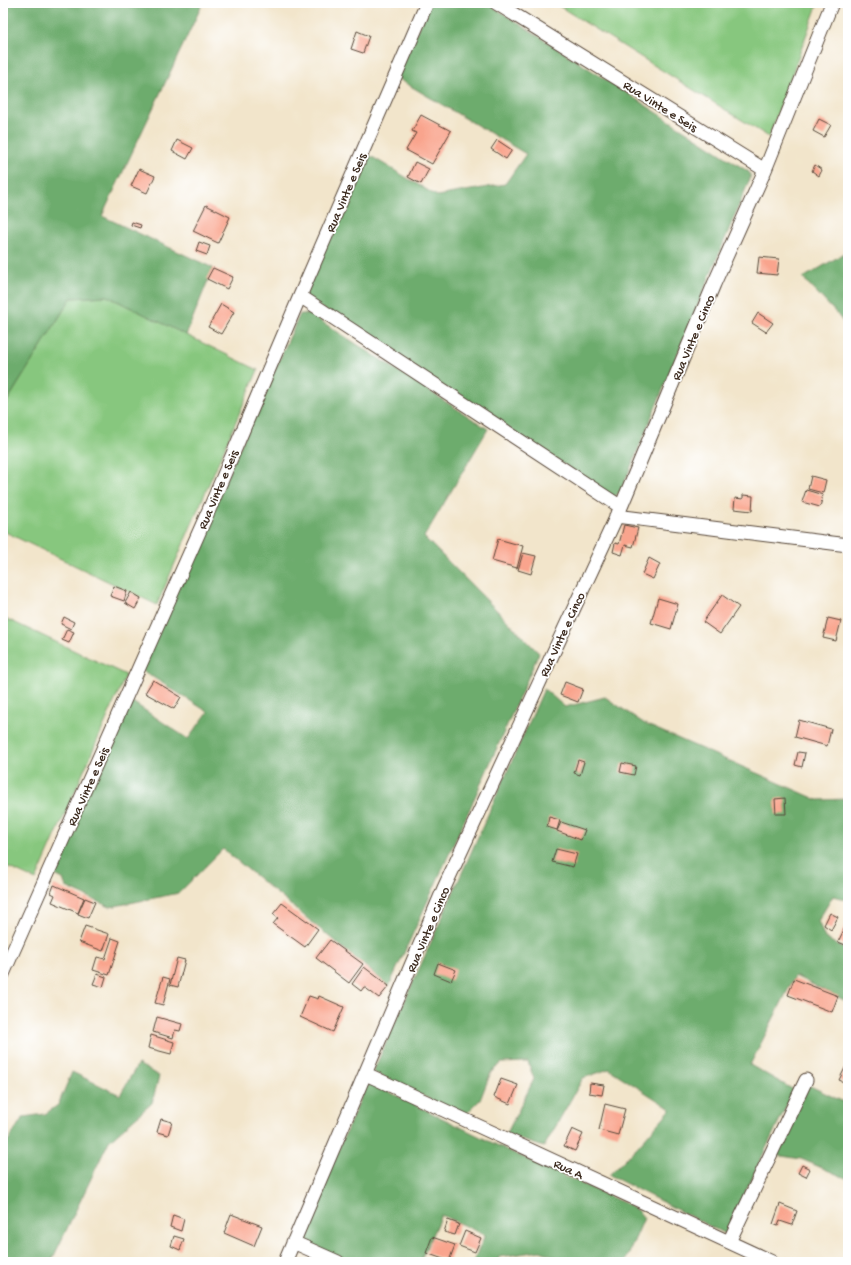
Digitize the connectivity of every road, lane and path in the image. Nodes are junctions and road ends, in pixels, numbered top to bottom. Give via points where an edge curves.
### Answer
1 (427, 3) edge
2 (496, 3) edge
3 (832, 3) edge
4 (765, 170) junction
5 (300, 296) junction
6 (618, 511) junction
7 (848, 545) edge
8 (3, 974) edge
9 (366, 1074) junction
10 (806, 1080) dead end
11 (293, 1242) junction
12 (730, 1242) junction
13 (285, 1262) edge
14 (338, 1262) edge
15 (772, 1262) edge

1 - 5 street, Rua Vinte e Seis
2 - 4 street, Rua Vinte e Seis
3 - 4 street, Rua Vinte e Cinco
4 - 6 street, Rua Vinte e Cinco
5 - 6 street
5 - 8 street, Rua Vinte e Seis via 212,502
6 - 7 street
6 - 9 street, Rua Vinte e Cinco via 444,888
9 - 11 street, Rua Vinte e Cinco
9 - 12 street, Rua A
10 - 12 street
11 - 13 street, Rua Vinte e Cinco
11 - 14 street
12 - 15 street, Rua A

